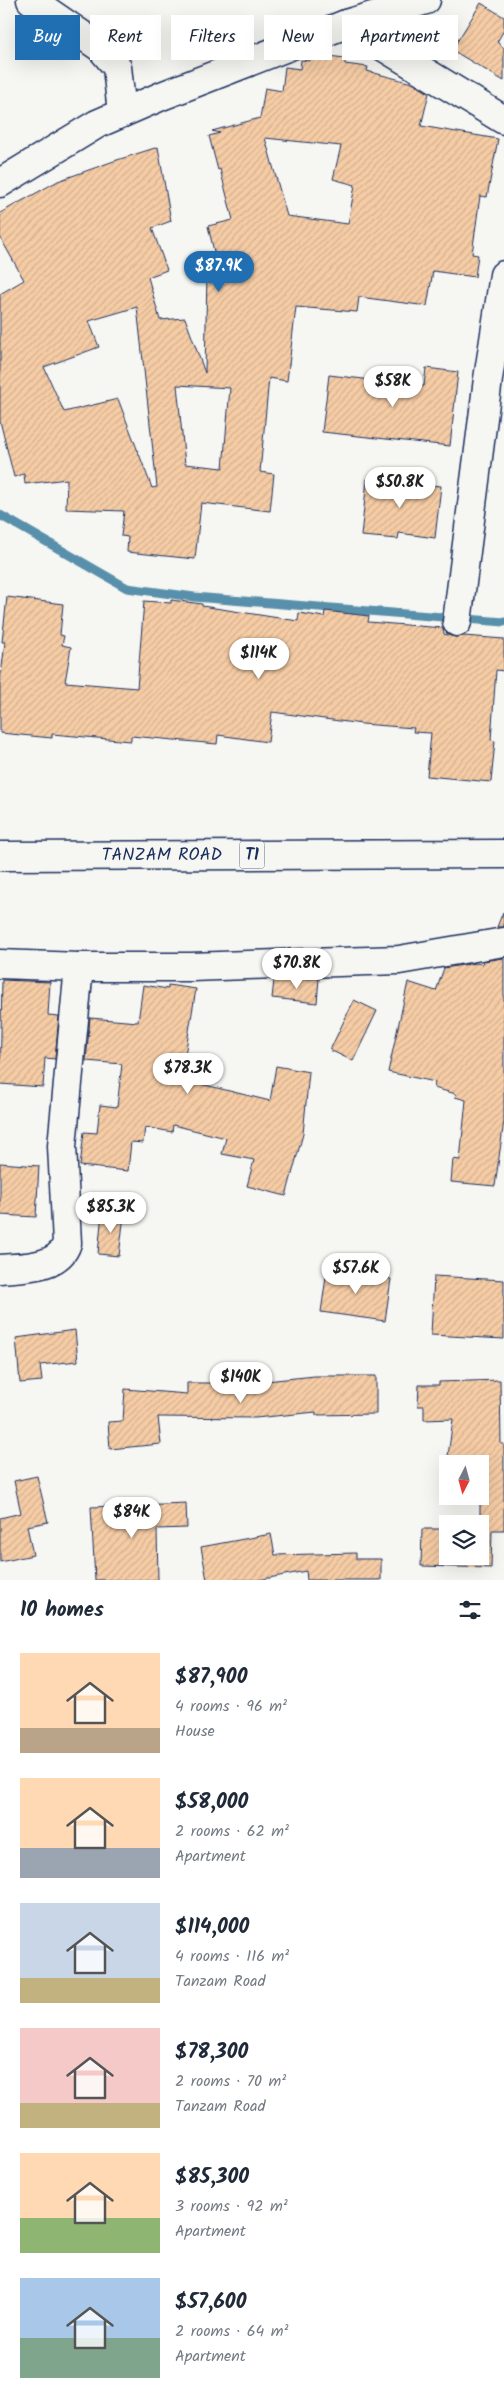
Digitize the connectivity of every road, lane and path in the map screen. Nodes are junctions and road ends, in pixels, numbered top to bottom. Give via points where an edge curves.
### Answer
1 (31, 0) edge
2 (426, 0) edge
3 (376, 15) edge
4 (342, 26) edge
5 (405, 60) edge
6 (122, 113) junction
7 (504, 120) edge
8 (0, 183) edge
9 (504, 275) edge
10 (457, 622) dead end
11 (504, 854) edge
12 (0, 856) edge
13 (504, 942) edge
14 (0, 964) edge
15 (78, 967) junction
16 (0, 1269) edge

1 - 6 main road via 101,48 117,68
2 - 3 main road
4 - 6 main road
5 - 7 main road
6 - 8 main road via 97,124
9 - 10 main road
11 - 12 main road, TANZAM ROAD / T1
13 - 15 main road via 399,960
14 - 15 main road
15 - 16 main road via 62,1146 67,1243 63,1251 44,1264

